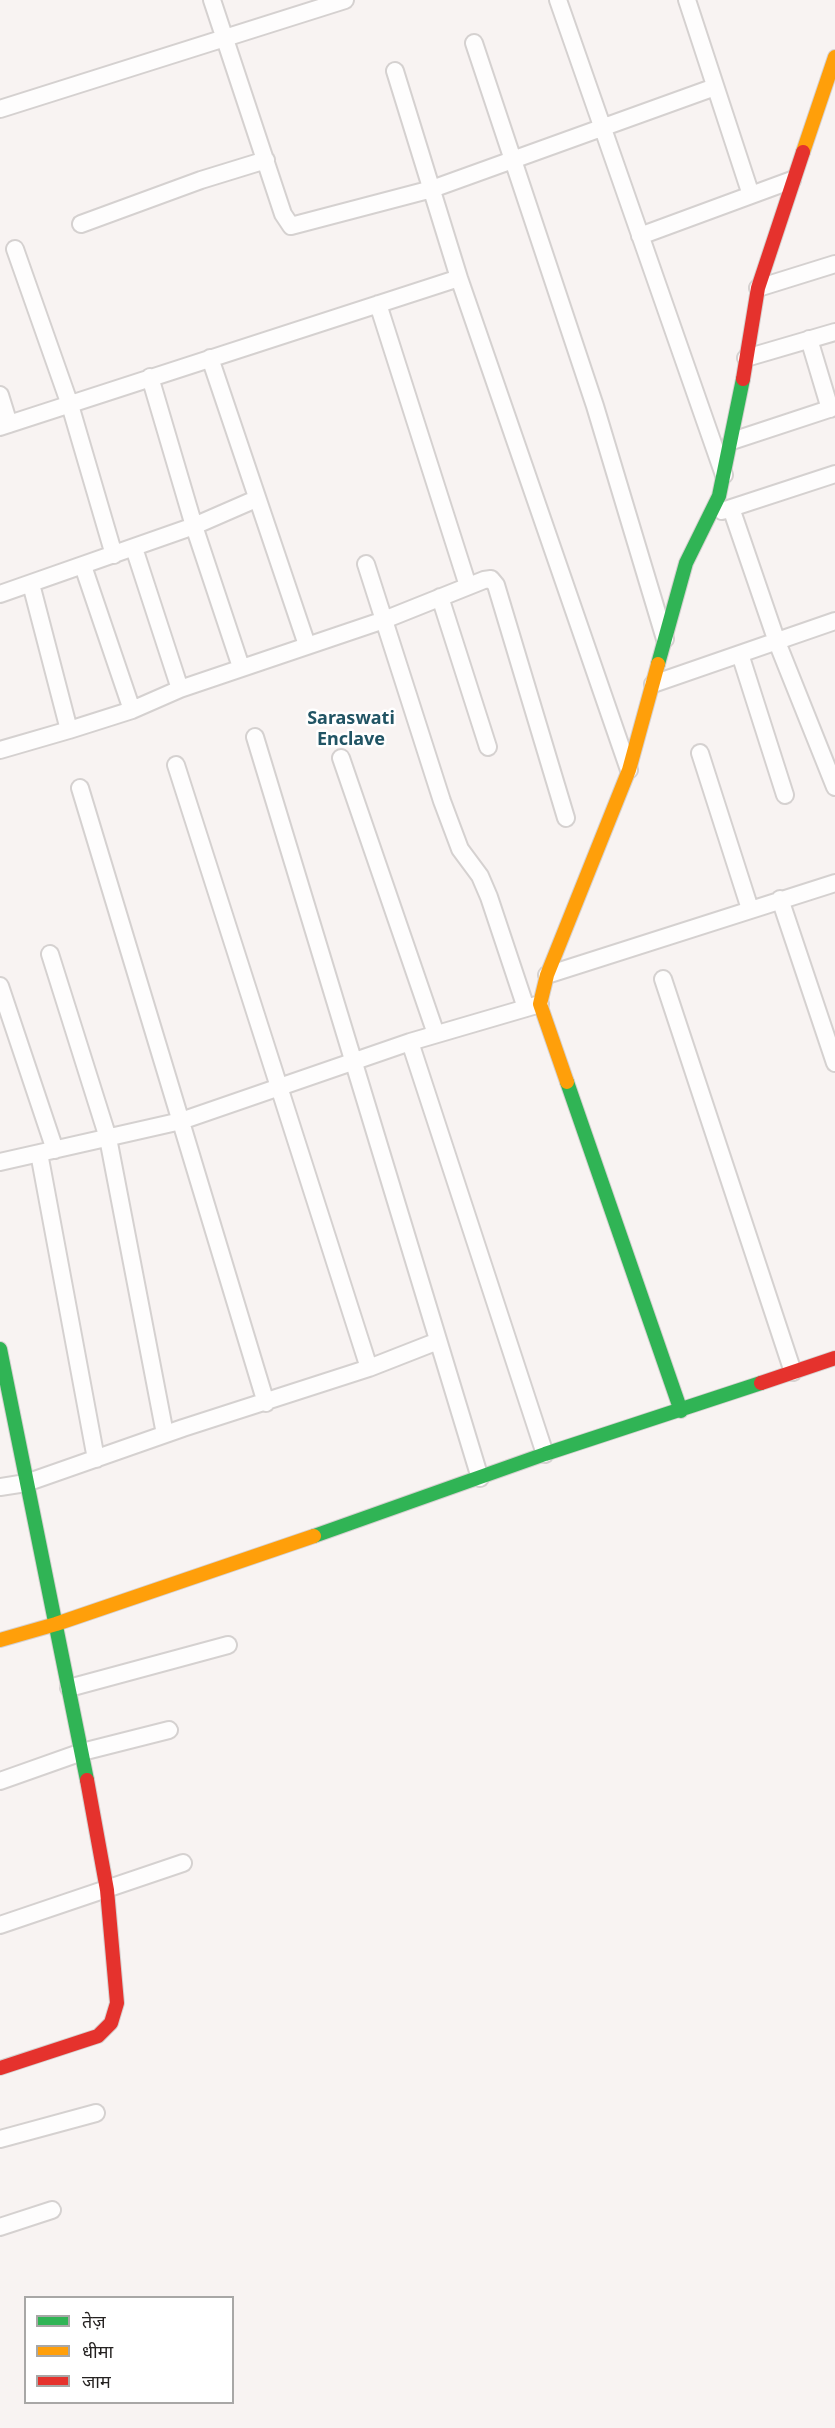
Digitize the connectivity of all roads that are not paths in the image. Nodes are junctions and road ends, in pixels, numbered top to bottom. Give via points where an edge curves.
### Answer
1 (212, 0) edge
2 (345, 0) edge
3 (558, 0) edge
4 (687, 0) edge
5 (226, 38) junction
6 (474, 43) dead end
7 (835, 57) edge
8 (395, 71) dead end
9 (715, 87) junction
10 (1, 106) edge
11 (602, 128) junction
12 (266, 160) junction
13 (512, 160) junction
14 (792, 180) junction
15 (432, 189) junction
16 (752, 195) junction
17 (81, 224) dead end
18 (640, 236) junction
19 (15, 249) dead end
20 (835, 264) edge
21 (459, 278) junction
22 (758, 288) junction
23 (378, 304) junction
24 (835, 332) edge
25 (809, 339) junction
26 (210, 358) junction
27 (746, 358) junction
28 (150, 377) junction
29 (0, 395) edge
30 (70, 405) junction
31 (832, 408) edge
32 (5, 426) edge
33 (732, 441) junction
34 (835, 474) edge
35 (724, 475) junction
36 (256, 499) junction
37 (731, 508) junction
38 (710, 515) junction
39 (194, 526) junction
40 (134, 548) junction
41 (114, 555) junction
42 (366, 564) dead end
43 (83, 566) junction
44 (31, 584) junction
45 (468, 586) junction
46 (1, 589) edge
47 (440, 597) junction
48 (384, 620) junction
49 (835, 621) edge
50 (664, 639) junction
51 (777, 642) junction
52 (308, 645) junction
53 (740, 654) junction
54 (241, 667) junction
55 (653, 684) junction
56 (180, 689) junction
57 (132, 710) junction
58 (69, 730) junction
59 (255, 737) dead end
60 (488, 747) dead end
61 (0, 750) edge
62 (700, 753) dead end
63 (341, 758) dead end
64 (176, 765) dead end
65 (629, 770) junction
66 (835, 787) edge
67 (80, 788) dead end
68 (785, 795) dead end
69 (566, 818) dead end
70 (835, 884) edge
71 (780, 899) junction
72 (750, 909) junction
73 (50, 954) dead end
74 (547, 975) junction
75 (663, 979) dead end
76 (0, 986) edge
77 (533, 1006) junction
78 (436, 1034) junction
79 (411, 1042) junction
80 (352, 1061) junction
81 (835, 1063) edge
82 (279, 1087) junction
83 (181, 1121) junction
84 (108, 1137) junction
85 (47, 1151) junction
86 (0, 1162) edge
87 (438, 1341) junction
88 (0, 1349) edge
89 (835, 1358) edge
90 (369, 1368) junction
91 (793, 1372) junction
92 (266, 1403) junction
93 (681, 1411) junction
94 (165, 1434) junction
95 (545, 1454) junction
96 (96, 1459) junction
97 (480, 1478) junction
98 (26, 1483) junction
99 (0, 1487) edge
100 (56, 1624) junction
101 (0, 1640) edge
102 (228, 1645) dead end
103 (69, 1688) junction
104 (169, 1730) dead end
105 (82, 1752) junction
106 (0, 1781) edge
107 (183, 1863) dead end
108 (106, 1890) junction
109 (0, 1925) edge
110 (0, 2068) edge
111 (96, 2113) dead end
112 (0, 2139) edge
113 (52, 2210) dead end
114 (0, 2227) edge

1 - 5 street
2 - 5 street
3 - 11 street
4 - 9 street
5 - 10 street
5 - 12 street
6 - 13 street
7 - 14 street
8 - 15 street
9 - 11 street
9 - 16 street
11 - 13 street
11 - 18 street
12 - 15 street via 283,214 291,225
12 - 17 street
13 - 15 street
13 - 50 street via 595,406
14 - 16 street
14 - 22 street
15 - 21 street
16 - 18 street
18 - 35 street
19 - 30 street
20 - 22 street
21 - 23 street
21 - 65 street
22 - 27 street
23 - 26 street
23 - 45 street
24 - 25 street
25 - 27 street
25 - 31 street
26 - 28 street
26 - 36 street
27 - 33 street
28 - 30 street
28 - 39 street
29 - 32 street
30 - 32 street
30 - 41 street
31 - 33 street
33 - 35 street
34 - 37 street
35 - 38 street
36 - 39 street
36 - 52 street
37 - 38 street
37 - 51 street
38 - 50 street via 686,563
39 - 40 street
39 - 54 street
40 - 41 street
40 - 56 street
41 - 43 street
42 - 48 street
43 - 44 street
43 - 57 street
44 - 46 street
44 - 58 street
45 - 47 street
45 - 69 street via 491,579 496,585
47 - 48 street
47 - 60 street
48 - 52 street
48 - 77 street via 460,849 480,876
49 - 51 street
50 - 55 street
51 - 53 street
51 - 66 street
52 - 54 street
53 - 55 street
53 - 68 street
54 - 56 street
55 - 65 street
56 - 57 street
57 - 58 street
58 - 61 street
59 - 80 street
62 - 72 street
63 - 78 street
64 - 82 street
65 - 74 street
67 - 83 street
70 - 71 street
71 - 72 street
71 - 81 street
72 - 74 street
73 - 84 street
74 - 77 street
75 - 91 street
76 - 85 street
77 - 78 street
77 - 93 street
78 - 79 street
79 - 80 street
79 - 95 street
80 - 82 street
80 - 87 street
82 - 83 street
82 - 90 street
83 - 84 street
83 - 92 street
84 - 85 street
84 - 94 street
85 - 86 street
85 - 96 street
87 - 90 street
87 - 97 street
88 - 98 street
89 - 91 street
90 - 92 street
91 - 93 street
92 - 94 street
93 - 95 street
94 - 96 street
95 - 97 street
96 - 98 street
97 - 100 street
98 - 99 street
98 - 100 street
100 - 101 street
100 - 103 street
102 - 103 street
103 - 105 street
104 - 105 street
105 - 106 street
105 - 108 street
107 - 108 street
108 - 109 street
108 - 110 street via 117,2003 111,2023 98,2036
111 - 112 street
113 - 114 street

